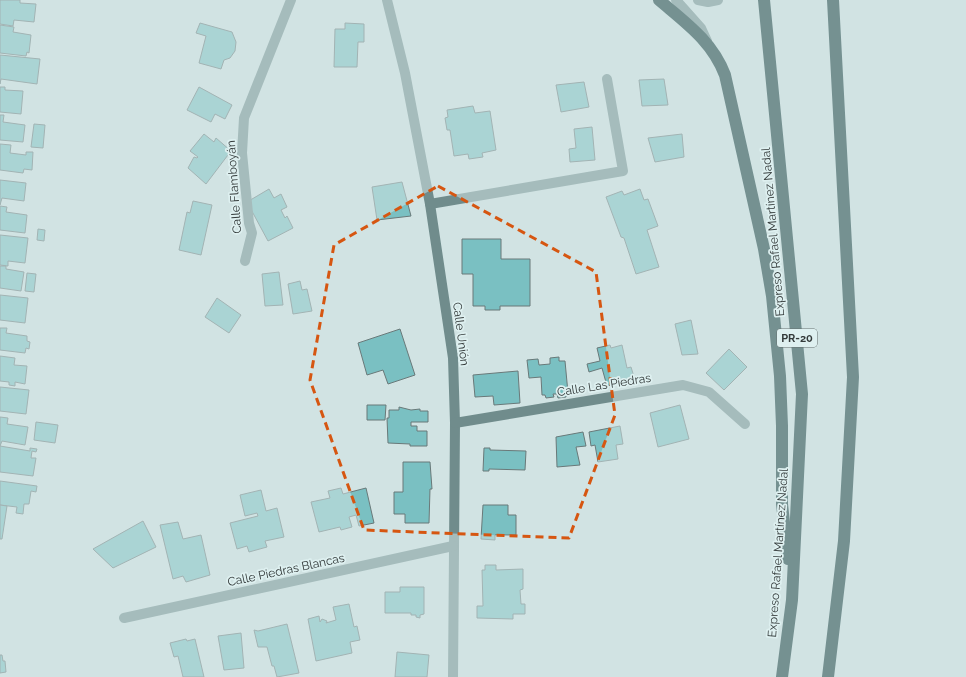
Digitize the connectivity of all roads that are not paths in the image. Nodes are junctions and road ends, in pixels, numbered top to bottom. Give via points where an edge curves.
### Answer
1 (291, 0) edge
2 (388, 0) edge
3 (659, 0) edge
4 (676, 0) edge
5 (698, 0) edge
6 (718, 0) edge
7 (764, 0) edge
8 (833, 0) edge
9 (709, 45) junction
10 (607, 79) dead end
11 (430, 204) junction
12 (245, 261) dead end
13 (455, 423) junction
14 (745, 424) dead end
15 (453, 546) junction
16 (792, 600) junction
17 (124, 618) dead end
18 (453, 677) edge
19 (782, 677) edge
20 (828, 677) edge

1 - 12 street, Calle Flamboyán via 244,118 242,153 252,233
2 - 11 street, Calle Unión
3 - 9 highway
4 - 9 street via 701,28
5 - 6 street
7 - 16 highway, Expreso Rafael Martínez Nadal / PR-20 via 802,394
8 - 20 highway via 853,377 844,541
9 - 16 highway via 725,75 772,296 780,376 782,504
10 - 11 street via 623,171
11 - 13 street, Calle Unión via 452,358
13 - 14 street, Calle Las Piedras via 683,386 709,392
13 - 15 street, Calle Unión
15 - 17 street, Calle Piedras Blancas
15 - 18 street, Calle Unión
16 - 19 highway, Expreso Rafael Martínez Nadal / PR-20

